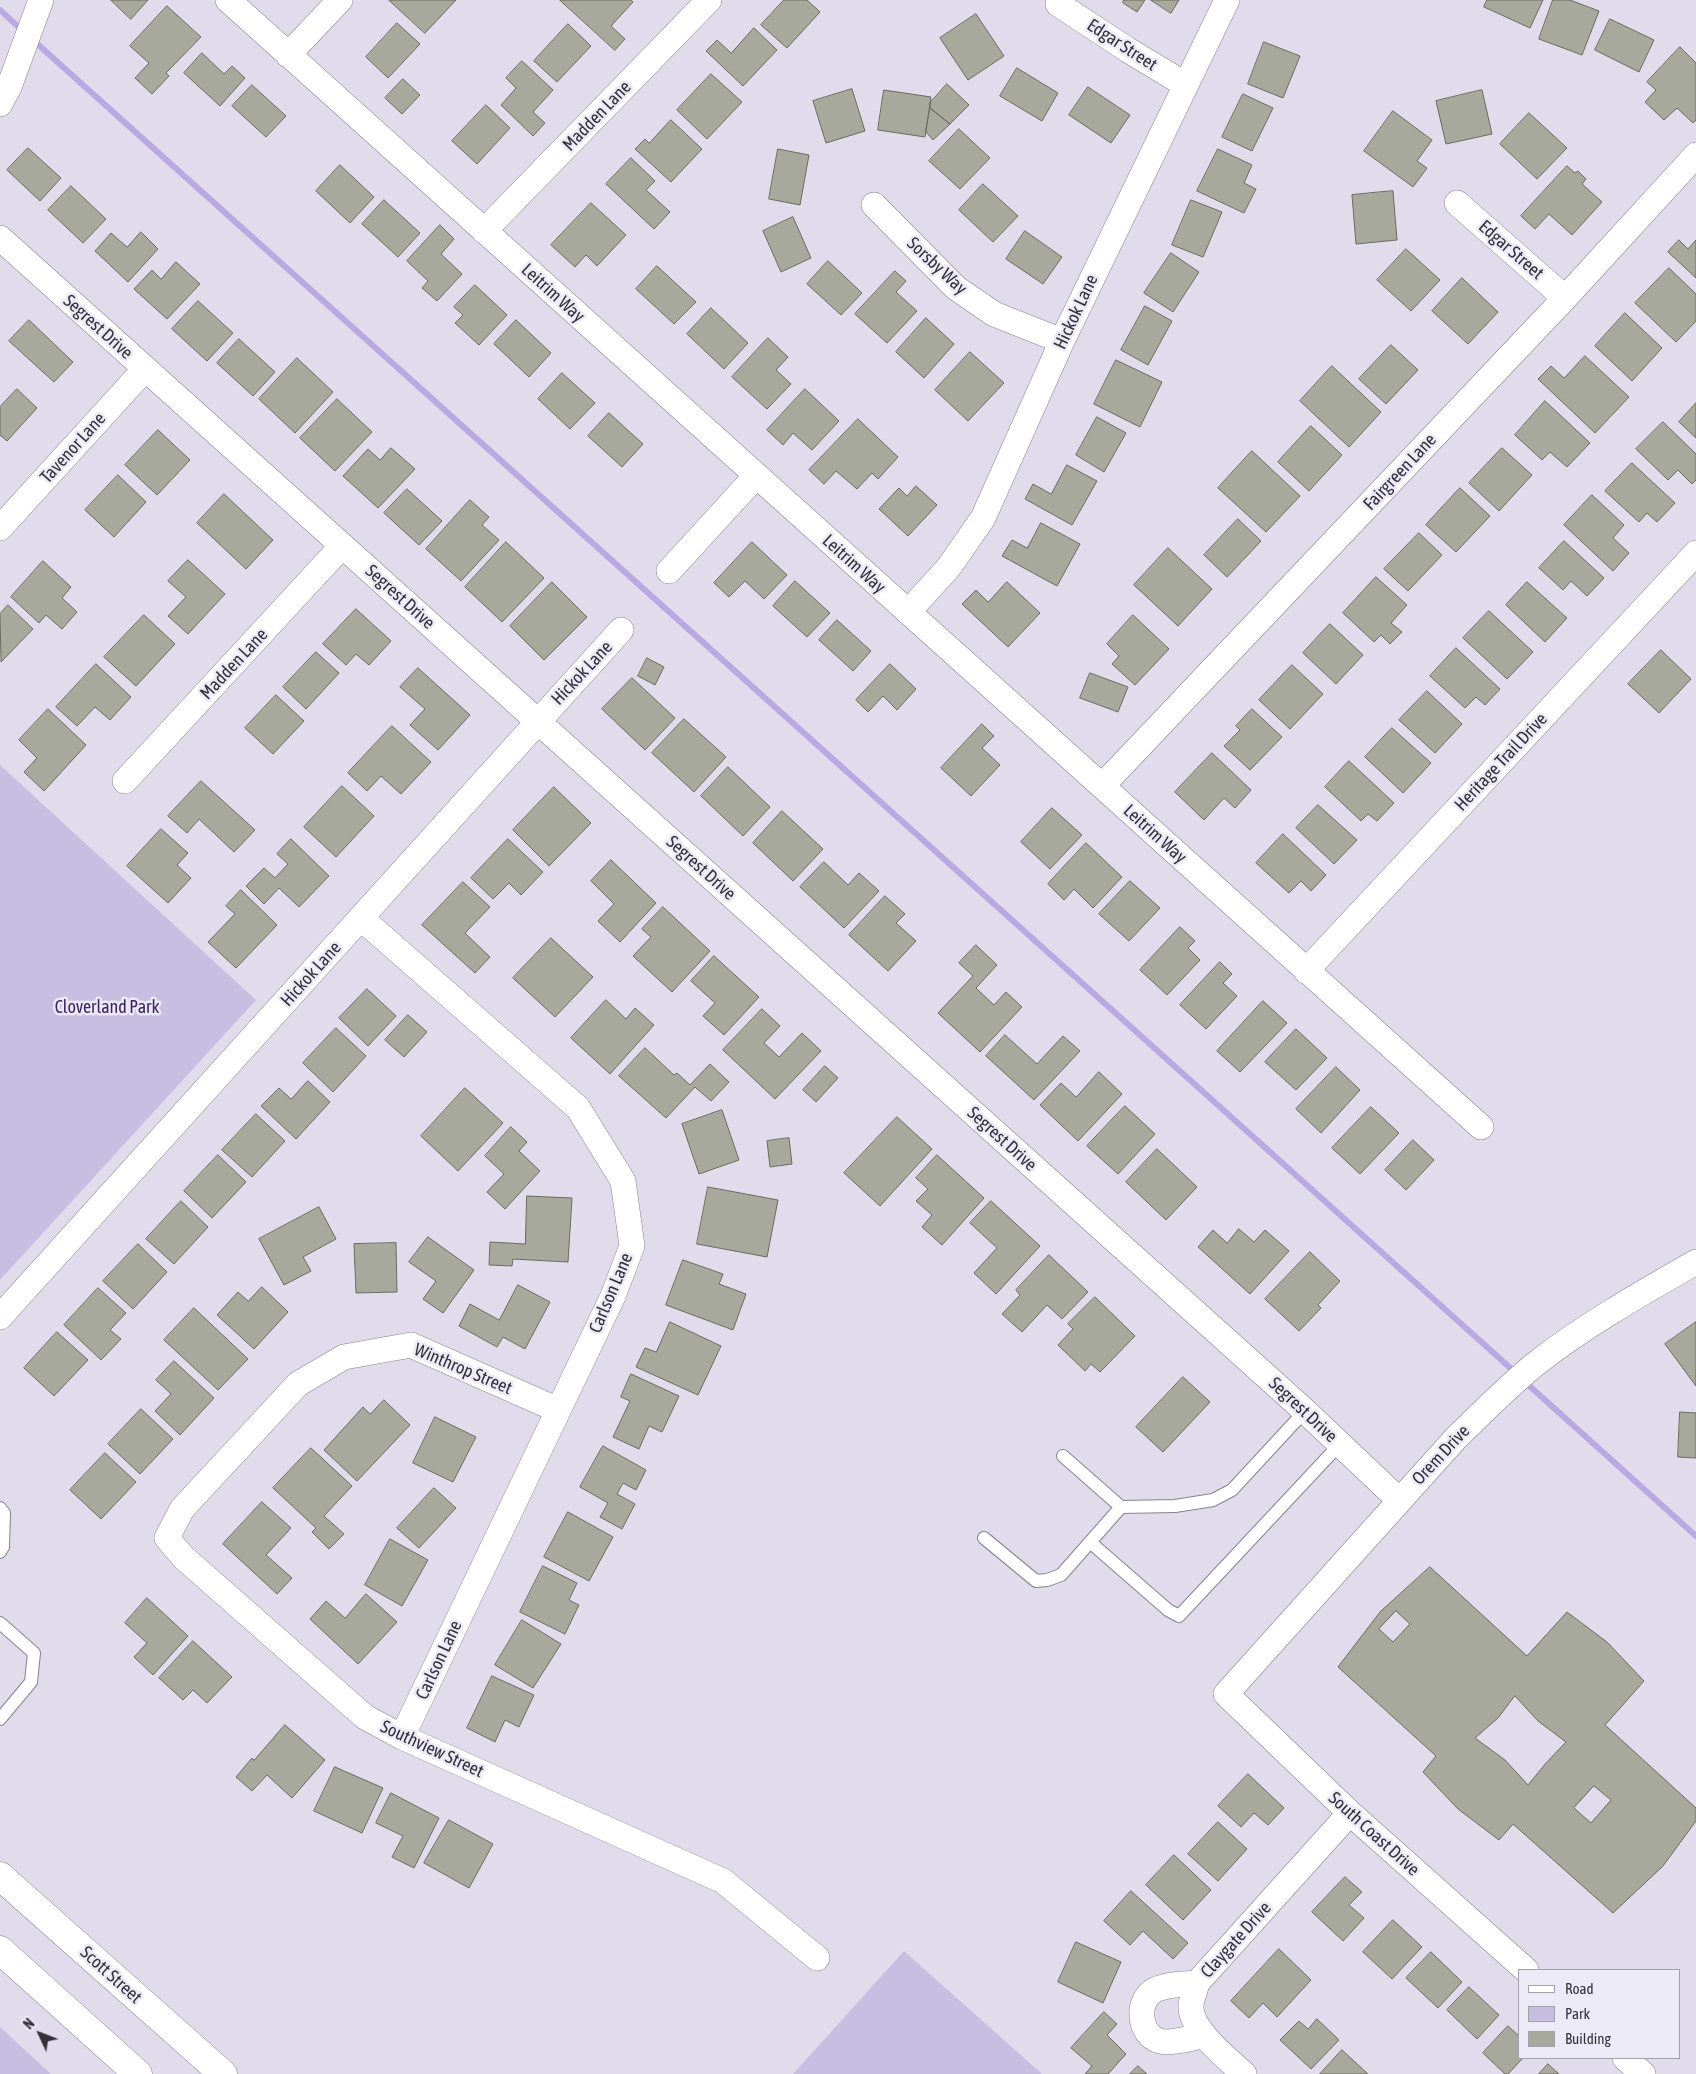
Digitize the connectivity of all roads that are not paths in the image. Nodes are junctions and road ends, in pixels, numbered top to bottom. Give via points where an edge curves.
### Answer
1 (228, 0) edge
2 (340, 0) edge
3 (709, 0) edge
4 (1226, 0) edge
5 (1058, 4) dead end
6 (37, 9) edge
7 (288, 55) junction
8 (1186, 85) junction
9 (0, 104) edge
10 (1696, 155) edge
11 (1457, 203) dead end
12 (874, 205) dead end
13 (484, 231) junction
14 (0, 238) edge
15 (1565, 298) junction
16 (1062, 341) junction
17 (145, 369) junction
18 (756, 476) junction
19 (0, 528) edge
20 (342, 546) junction
21 (1691, 569) edge
22 (669, 572) dead end
23 (908, 612) junction
24 (621, 630) dead end
25 (537, 721) junction
26 (126, 781) dead end
27 (1102, 786) junction
28 (362, 919) junction
29 (1306, 971) junction
30 (1481, 1127) dead end
31 (1696, 1262) edge
32 (0, 1317) edge
33 (558, 1410) junction
34 (1305, 1411) junction
35 (1340, 1444) junction
36 (1063, 1456) dead end
37 (227, 1461) joint
38 (1399, 1500) junction
39 (1121, 1507) junction
40 (0, 1508) edge
41 (984, 1538) dead end
42 (1090, 1542) junction
43 (0, 1552) edge
44 (0, 1623) edge
45 (1226, 1694) joint
46 (0, 1719) edge
47 (402, 1736) junction
48 (1350, 1813) junction
49 (0, 1876) edge
50 (0, 1950) edge
51 (817, 1958) dead end
52 (1525, 1969) edge
53 (1197, 1982) junction
54 (1204, 2035) junction
55 (1626, 2059) edge
56 (138, 2074) edge
57 (223, 2074) edge
58 (1244, 2074) edge
59 (1643, 2074) edge

1 - 7 street, Leitrim Way
2 - 7 street
3 - 13 street, Madden Lane
4 - 8 street, Hickok Lane
5 - 8 street, Edgar Street
6 - 9 street
7 - 13 street, Leitrim Way
8 - 16 street, Hickok Lane
10 - 15 street, Fairgreen Lane
11 - 15 street, Edgar Street
12 - 16 street, Sorsby Way via 956,288 994,314
13 - 18 street, Leitrim Way
14 - 17 street, Segrest Drive
15 - 27 street, Fairgreen Lane
16 - 23 street, Hickok Lane via 983,518 949,567
17 - 19 street, Tavenor Lane
17 - 20 street, Segrest Drive
18 - 22 street
18 - 23 street, Leitrim Way
20 - 25 street, Segrest Drive
20 - 26 street, Madden Lane
21 - 29 street, Heritage Trail Drive
23 - 27 street, Leitrim Way
24 - 25 street, Hickok Lane
25 - 28 street, Hickok Lane
25 - 34 street, Segrest Drive
27 - 29 street, Leitrim Way
28 - 32 street, Hickok Lane
28 - 33 street, Carlson Lane via 578,1108 623,1181 632,1246 613,1296
29 - 30 street, Leitrim Way
31 - 38 street, Orem Drive via 1592,1323 1537,1363 1456,1438
33 - 37 street, Winthrop Street via 411,1345 344,1357 298,1384
33 - 47 street, Carlson Lane
34 - 35 street, Segrest Drive
34 - 39 lane via 1232,1490 1213,1500 1175,1506
35 - 38 street, Segrest Drive
35 - 42 lane via 1178,1616
36 - 39 lane
37 - 47 street, Southview Street via 182,1509 167,1538 183,1557 365,1718
38 - 45 street, Orem Drive
39 - 42 lane
40 - 43 lane via 4,1513 3,1548
41 - 42 lane via 1036,1581 1061,1574
44 - 46 lane via 34,1653 31,1682
45 - 48 street, South Coast Drive
47 - 51 street, Southview Street via 723,1881
48 - 52 street, South Coast Drive
48 - 53 street, Claygate Drive
49 - 57 main road, Scott Street
50 - 56 main road
53 - 54 street, Claygate Drive via 1191,2007
53 - 54 street via 1154,1991 1145,2001 1142,2023 1156,2040 1183,2041
54 - 58 street, Claygate Drive
55 - 59 street

